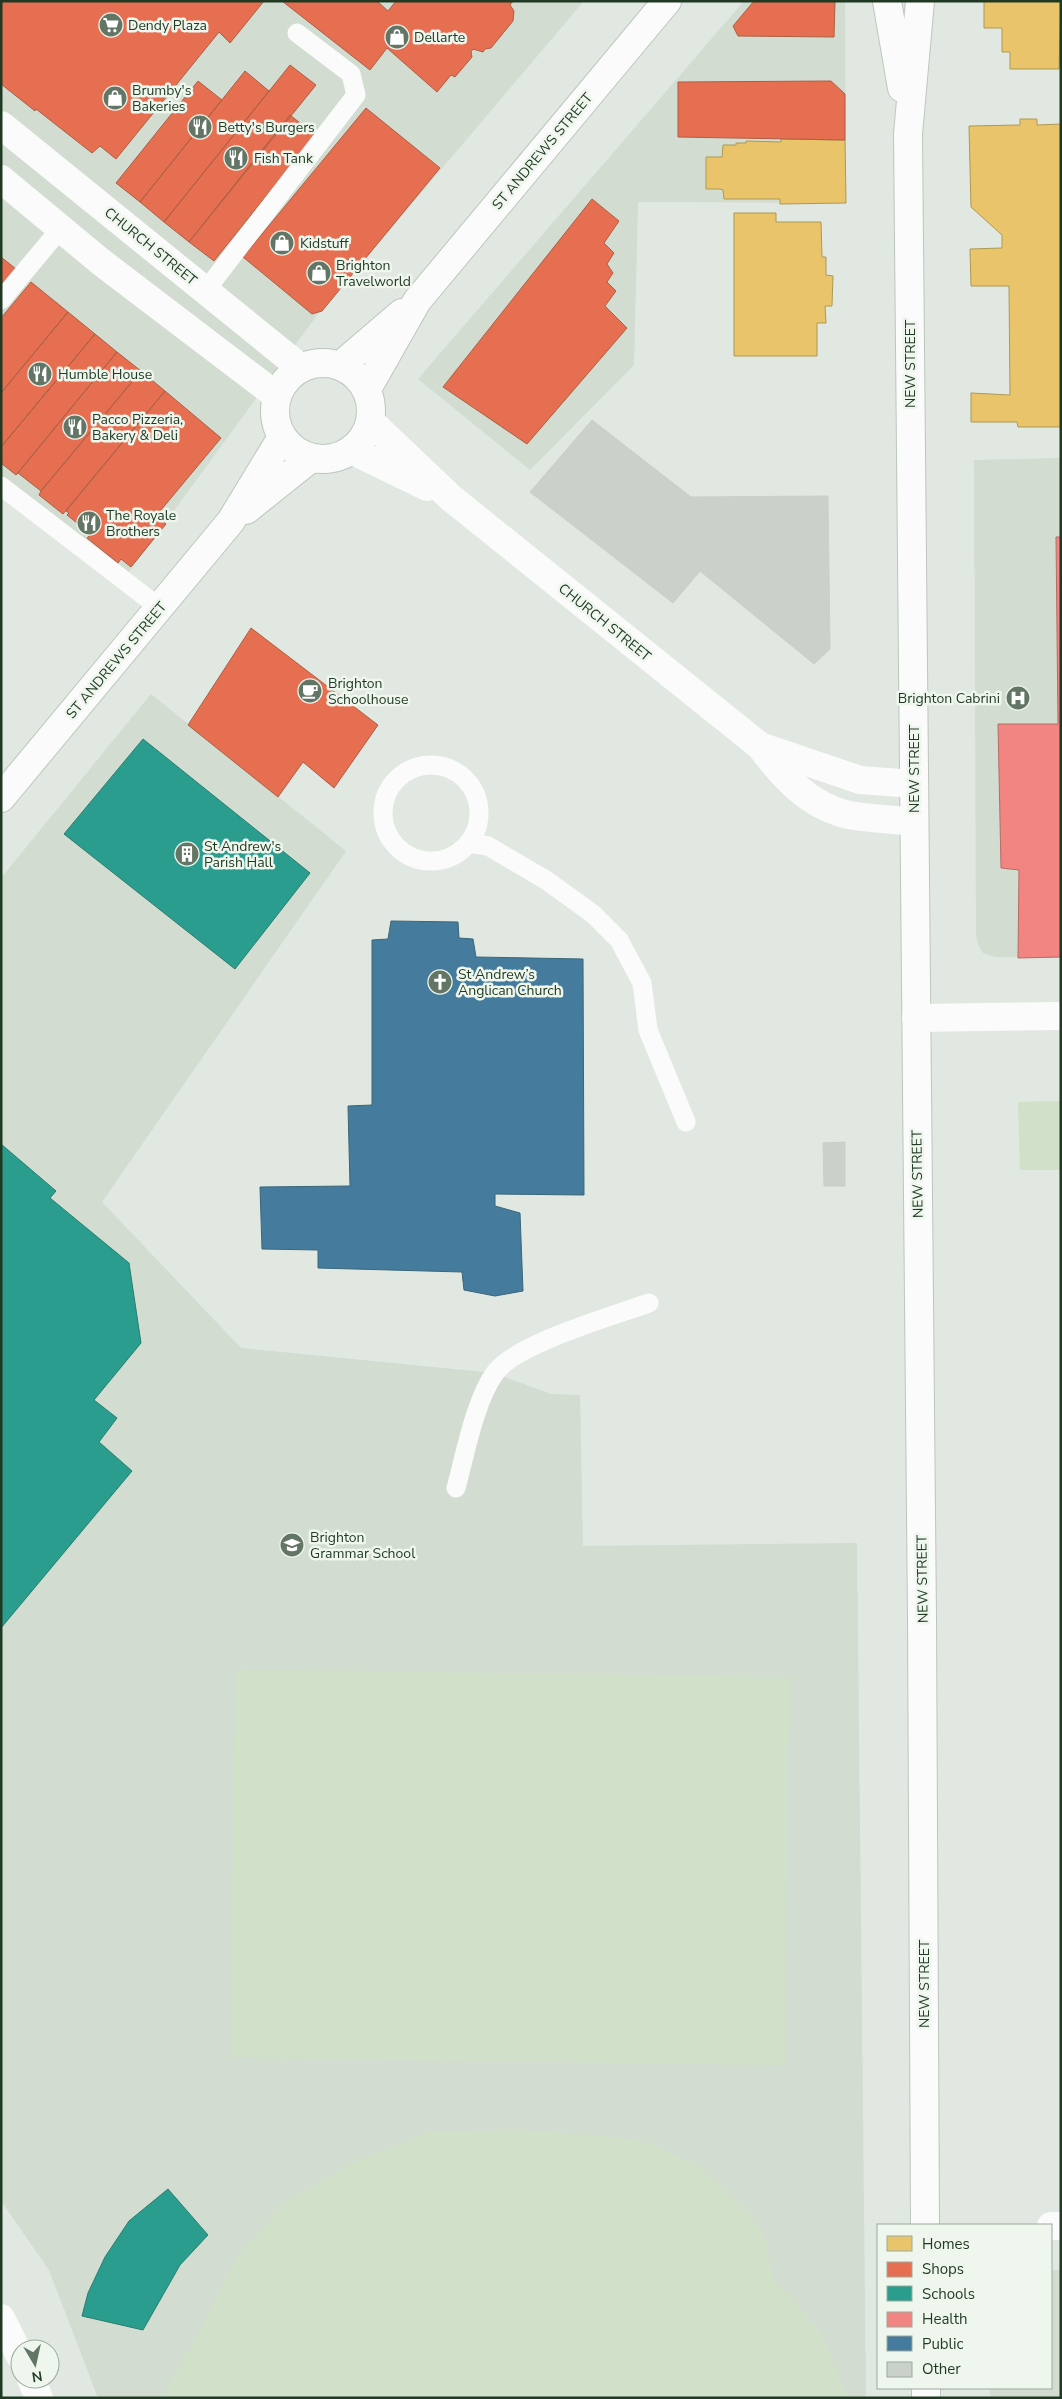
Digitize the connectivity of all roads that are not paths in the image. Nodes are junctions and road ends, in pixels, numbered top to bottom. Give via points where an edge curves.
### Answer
1 (667, 1) edge
2 (887, 1) edge
3 (920, 1) edge
4 (297, 32) dead end
5 (908, 124) junction
6 (1, 126) edge
7 (1, 179) edge
8 (61, 228) junction
9 (206, 290) junction
10 (1, 300) edge
11 (417, 301) junction
12 (340, 366) junction
13 (301, 368) junction
14 (367, 389) junction
15 (277, 396) junction
16 (371, 422) junction
17 (282, 437) junction
18 (352, 450) junction
19 (311, 458) junction
20 (1, 486) edge
21 (451, 498) junction
22 (231, 521) junction
23 (160, 608) junction
24 (760, 746) junction
25 (914, 784) junction
26 (1, 798) edge
27 (914, 822) junction
28 (469, 843) junction
29 (1061, 1016) edge
30 (916, 1018) junction
31 (686, 1122) dead end
32 (649, 1303) dead end
33 (456, 1488) dead end
34 (925, 2224) edge
35 (1, 2318) edge
36 (12, 2339) edge

1 - 11 street, ST ANDREWS STREET
2 - 5 street, NEW STREET
3 - 5 street, NEW STREET
4 - 9 lane via 351,74 356,95
5 - 25 street, NEW STREET
6 - 9 street, CHURCH STREET
7 - 8 street
8 - 10 lane
8 - 15 street
9 - 13 street, CHURCH STREET
11 - 12 street, ST ANDREWS STREET
11 - 14 street, ST ANDREWS STREET
12 - 13 street via 314,363
12 - 14 street via 351,371
13 - 15 street via 283,384
14 - 16 street via 372,405
15 - 17 street via 276,424
16 - 18 street via 360,443
16 - 21 street, CHURCH STREET
17 - 19 street via 290,446
17 - 22 street, ST ANDREWS STREET
18 - 19 street via 325,460
18 - 21 street, CHURCH STREET
19 - 22 street, ST ANDREWS STREET
20 - 23 lane
21 - 24 street, CHURCH STREET
22 - 23 street, ST ANDREWS STREET
23 - 26 street, ST ANDREWS STREET
24 - 25 street, CHURCH STREET via 860,780
24 - 27 street, CHURCH STREET via 776,768 818,804 849,815
25 - 27 street, NEW STREET
27 - 30 street, NEW STREET
28 - 28 lane via 457,855 444,860 427,862 404,853 392,842 382,819 383,802 390,786 410,768 426,764 454,769 474,789 480,811 478,828
28 - 31 lane via 488,846 546,880 593,914 619,940 642,983 648,1030
29 - 30 street
30 - 34 street, NEW STREET
32 - 33 lane via 537,1344 502,1364 489,1382 476,1415
35 - 36 street

